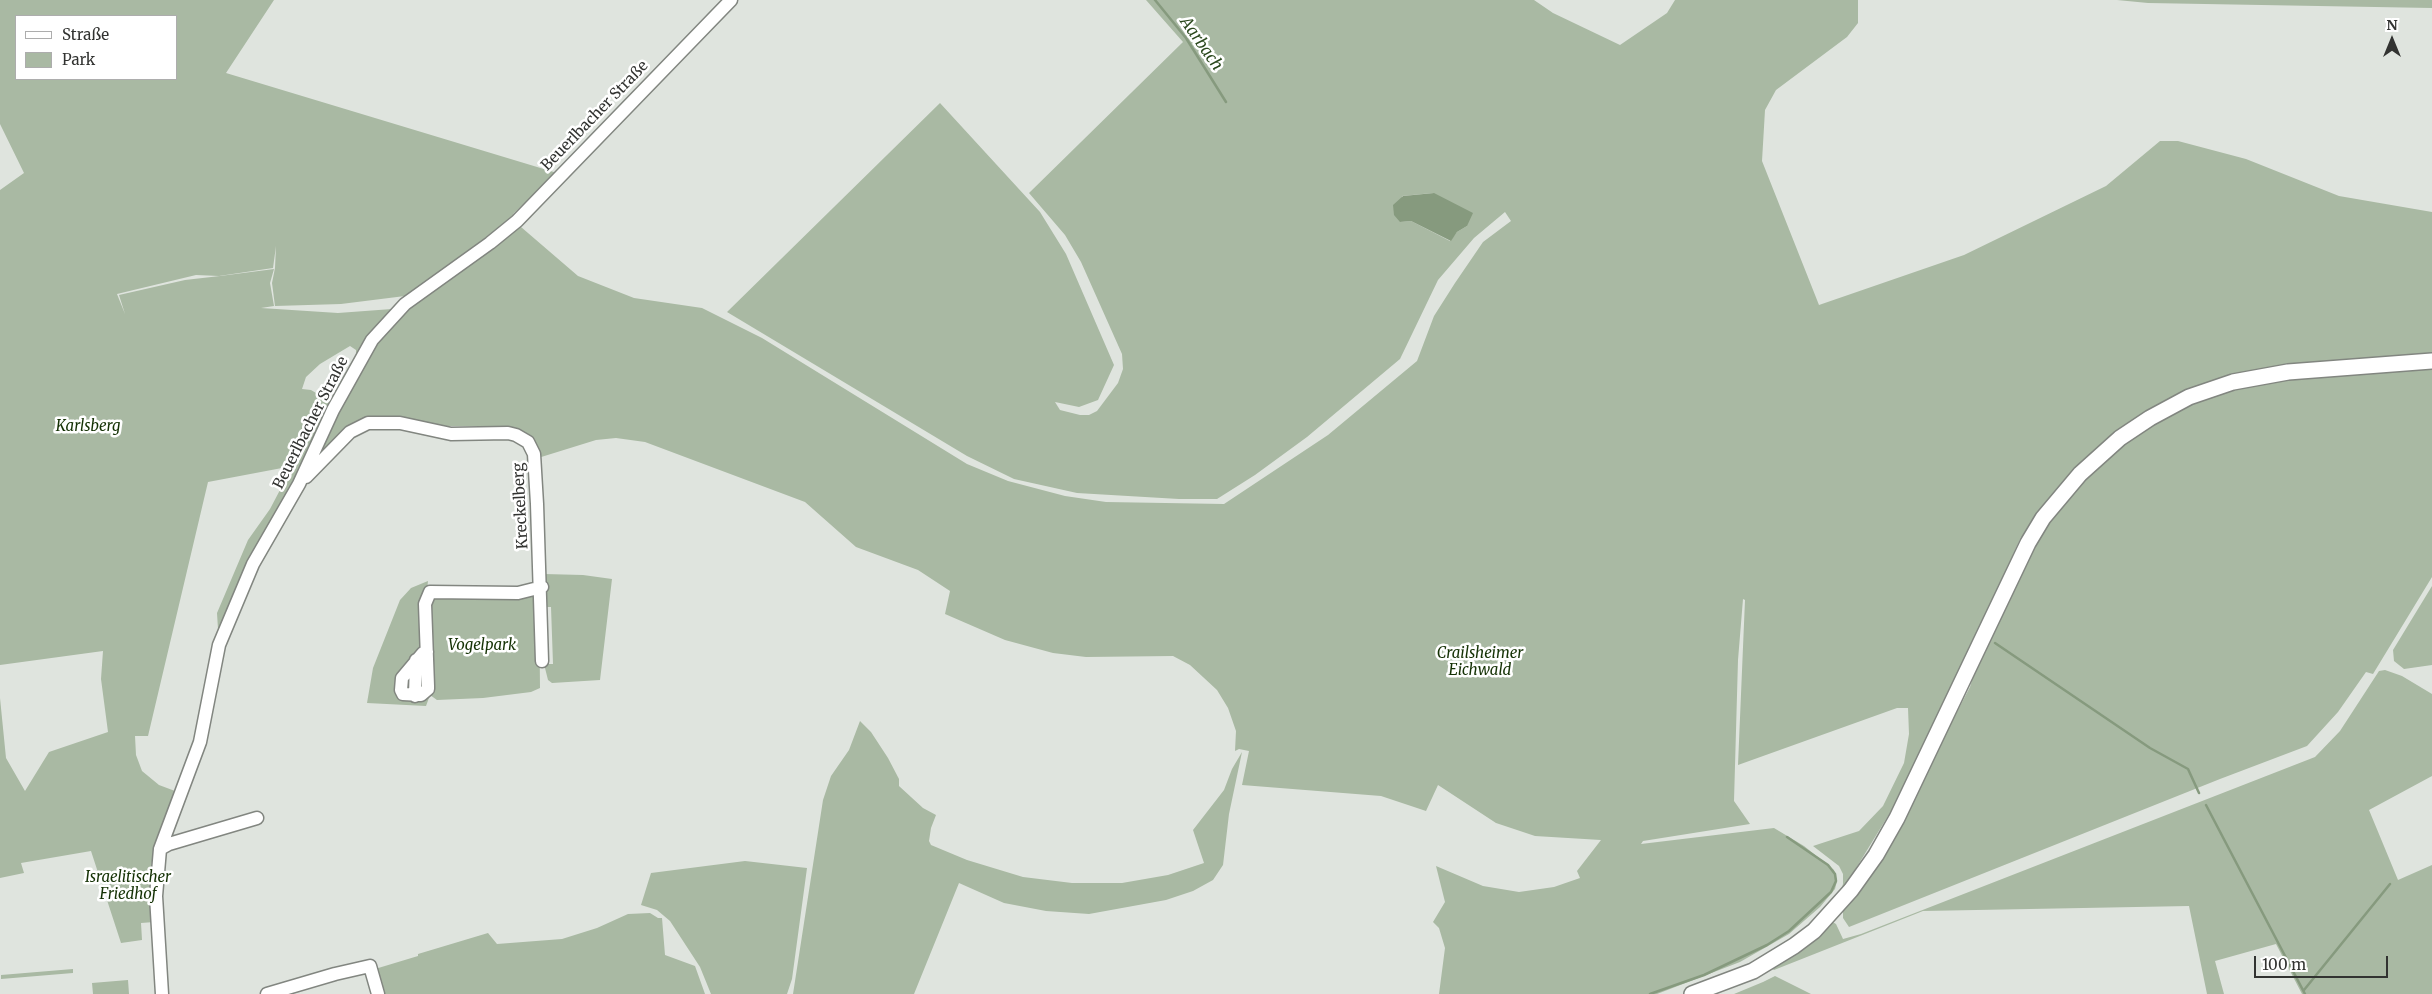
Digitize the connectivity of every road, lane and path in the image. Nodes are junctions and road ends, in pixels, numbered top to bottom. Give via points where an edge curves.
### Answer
1 (731, 0) edge
2 (2432, 361) edge
3 (299, 484) junction
4 (542, 587) junction
5 (427, 652) junction
6 (542, 662) dead end
7 (257, 818) dead end
8 (160, 849) junction
9 (162, 994) edge
10 (267, 994) edge
11 (378, 994) edge
12 (1692, 994) edge

1 - 3 street, Beuerlbacher Straße via 517,221 405,304 372,340 333,410
2 - 12 main road via 2288,372 2233,382 2190,397 2120,438 2080,474 2043,518 2028,543 1897,818 1851,890 1814,931 1794,946 1753,971
3 - 4 street, Kreckelberg via 346,435 368,423 400,423 451,434 516,435 528,442 534,454
3 - 8 street, Beuerlbacher Straße via 253,564 220,645 200,742
4 - 5 street via 518,593 430,592 425,604
4 - 6 street, Kreckelberg
5 - 5 street via 428,689 425,694 403,694 400,684 405,673
7 - 8 street
8 - 9 street, Beuerlbacher Straße via 156,896
10 - 11 street via 370,966

